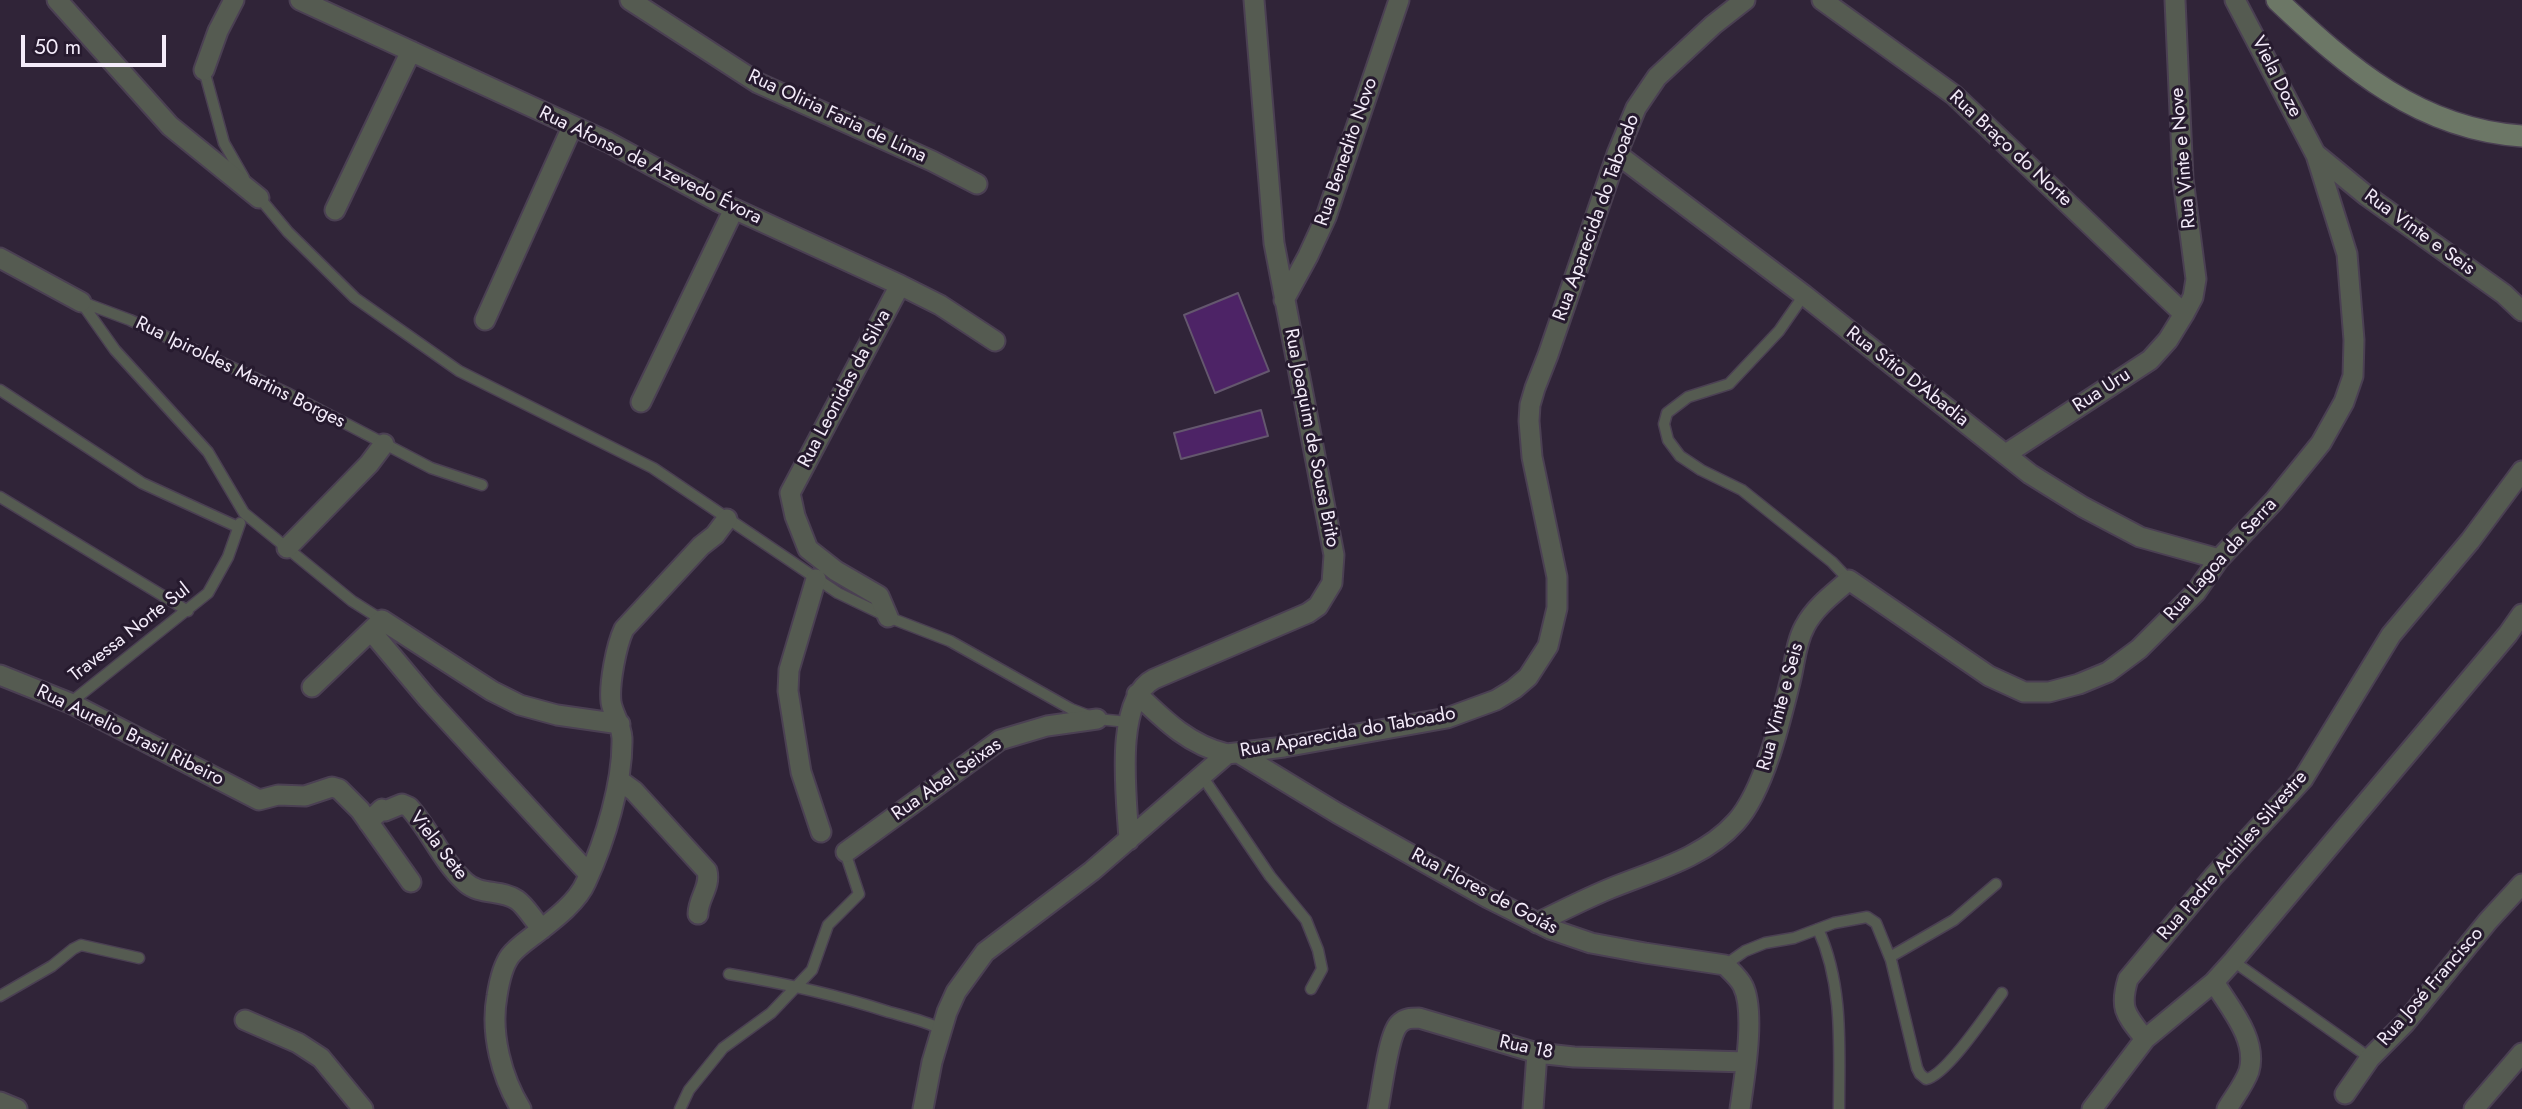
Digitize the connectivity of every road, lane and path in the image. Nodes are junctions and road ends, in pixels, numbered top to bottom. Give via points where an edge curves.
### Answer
1 (57, 0) edge
2 (234, 0) edge
3 (300, 0) edge
4 (630, 0) edge
5 (1254, 0) edge
6 (1399, 0) edge
7 (1745, 0) edge
8 (1822, 0) edge
9 (2175, 0) edge
10 (2235, 0) edge
11 (2277, 0) edge
12 (411, 51) junction
13 (204, 70) joint
14 (572, 127) junction
15 (2522, 136) edge
16 (1617, 154) junction
17 (2316, 155) junction
18 (977, 184) dead end
19 (259, 198) junction
20 (734, 209) junction
21 (335, 210) dead end
22 (0, 258) edge
23 (900, 285) junction
24 (1804, 295) junction
25 (1284, 300) junction
26 (81, 302) junction
27 (2522, 311) edge
28 (2184, 314) junction
29 (485, 320) dead end
30 (995, 341) dead end
31 (0, 390) edge
32 (641, 402) dead end
33 (384, 444) junction
34 (2006, 454) junction
35 (2522, 471) edge
36 (482, 485) dead end
37 (0, 497) edge
38 (244, 513) junction
39 (727, 519) junction
40 (238, 527) junction
41 (287, 548) junction
42 (2219, 559) junction
43 (816, 579) junction
44 (1849, 580) junction
45 (188, 611) junction
46 (2522, 614) edge
47 (888, 617) junction
48 (377, 625) junction
49 (0, 675) edge
50 (312, 687) dead end
51 (1137, 695) junction
52 (70, 703) junction
53 (1097, 719) junction
54 (1128, 722) junction
55 (620, 724) junction
56 (1233, 754) junction
57 (1202, 776) junction
58 (619, 780) junction
59 (259, 800) joint
60 (368, 822) junction
61 (821, 832) dead end
62 (1129, 840) junction
63 (846, 852) joint
64 (589, 874) junction
65 (411, 882) dead end
66 (1996, 884) dead end
67 (2522, 884) edge
68 (698, 914) dead end
69 (1537, 923) junction
70 (541, 929) junction
71 (1818, 929) junction
72 (1890, 957) junction
73 (139, 958) dead end
74 (2232, 961) junction
75 (1726, 965) junction
76 (729, 974) dead end
77 (2214, 982) junction
78 (796, 987) junction
79 (1311, 989) dead end
80 (2002, 993) dead end
81 (0, 996) edge
82 (245, 1020) dead end
83 (941, 1030) junction
84 (2145, 1039) junction
85 (1537, 1053) junction
86 (2522, 1053) edge
87 (2370, 1058) junction
88 (1746, 1062) junction
89 (2344, 1094) dead end
90 (0, 1102) edge
91 (17, 1109) edge
92 (363, 1109) edge
93 (521, 1109) edge
94 (680, 1109) edge
95 (923, 1109) edge
96 (1378, 1109) edge
97 (1533, 1109) edge
98 (1740, 1109) edge
99 (1839, 1109) edge
100 (2092, 1109) edge
101 (2227, 1109) edge
102 (2474, 1109) edge

1 - 19 street via 170,126
2 - 13 street
3 - 12 street, Rua Afonso de Azevedo Évora
4 - 18 street, Rua Oliria Faria de Lima via 758,83
5 - 25 street, Rua Joaquim de Sousa Brito via 1273,232
6 - 25 street, Rua Benedito Novo via 1326,217
7 - 16 street, Rua Aparecida do Taboado via 1657,77 1628,123
8 - 28 street, Rua Braço do Norte via 1954,95
9 - 28 street, Rua Vinte e Nove via 2183,180 2196,279
10 - 17 street, Viela Doze
11 - 15 street via 2357,72 2394,95 2455,123
12 - 14 street, Rua Afonso de Azevedo Évora
12 - 21 street
13 - 19 lane via 224,143
14 - 20 street, Rua Afonso de Azevedo Évora
14 - 29 street
16 - 24 street, Rua Sítio D'Abadia
16 - 56 street, Rua Aparecida do Taboado via 1530,405 1532,457 1557,577 1554,624 1539,663 1505,695 1447,718
17 - 27 street, Rua Vinte e Seis
17 - 42 street, Rua Lagoa da Serra via 2347,254 2353,376 2321,443
19 - 39 lane via 336,281 418,344 476,380 653,468
20 - 23 street, Rua Afonso de Azevedo Évora
20 - 32 street
22 - 26 street, Rua Ipiroldes Martins Borges
23 - 30 street, Rua Afonso de Azevedo Évora
23 - 47 street, Rua Leonidas da Silva via 790,493 808,549 879,596
24 - 34 street, Rua Sítio D'Abadia
24 - 44 lane via 1779,331 1729,384 1688,397 1667,413 1664,424 1668,440 1680,456 1741,491
25 - 51 street, Rua Joaquim de Sousa Brito via 1334,555 1332,583 1308,613 1154,678
26 - 33 lane, Rua Ipiroldes Martins Borges via 244,373
26 - 38 lane via 115,350 208,452
28 - 34 street, Rua Uru via 2150,360
31 - 40 lane via 142,483
33 - 36 lane, Rua Ipiroldes Martins Borges via 431,468
33 - 41 street
34 - 42 street, Rua Sítio D'Abadia via 2073,501 2140,537
35 - 84 street, Rua Padre Achiles Silvestre via 2391,635 2303,779 2128,979 2122,999 2129,1019
37 - 45 lane
38 - 40 lane, Travessa Norte Sul
38 - 41 lane
39 - 43 lane
39 - 55 street via 624,629 611,692
40 - 45 lane, Travessa Norte Sul via 217,581
41 - 48 lane
42 - 44 street, Rua Lagoa da Serra via 2196,592 2139,649 2108,672 2049,692 2024,692 1989,676
43 - 47 lane
43 - 61 street via 789,670 788,691 801,772
44 - 69 street, Rua Vinte e Seis via 1820,605 1799,639 1760,783 1748,807 1722,834 1690,856
45 - 52 lane, Travessa Norte Sul
46 - 74 street
47 - 53 lane via 950,641 1049,698
48 - 50 street
48 - 55 street via 520,705
48 - 64 street via 428,699
49 - 52 street, Rua Aurelio Brasil Ribeiro
51 - 54 street
51 - 56 street, Rua Flores de Goiás via 1185,737
52 - 59 street, Rua Aurelio Brasil Ribeiro
53 - 54 lane
53 - 63 street, Rua Abel Seixas via 1047,726 1000,740
54 - 62 street
55 - 58 street
56 - 57 street, Rua Aparecida do Taboado
56 - 69 street, Rua Flores de Goiás
57 - 62 street, Rua Aparecida do Taboado
57 - 79 lane via 1306,920 1322,969
58 - 64 street
58 - 68 street via 706,871 709,881
59 - 60 street, Viela Sete via 305,796 335,787
60 - 65 street, Viela Sete
60 - 70 street, Viela Sete via 382,809 402,804 409,807 467,884 517,900
62 - 83 street, Rua Aparecida do Taboado via 985,952 956,992
63 - 78 lane via 859,894 828,925 812,970
64 - 70 street via 574,900
66 - 72 lane via 1954,920
67 - 87 street, Rua José Francisco
69 - 75 street, Rua Flores de Goiás via 1591,943
70 - 93 street via 511,954 496,999 504,1074
71 - 72 lane via 1867,918 1876,923
71 - 75 lane via 1753,947
71 - 99 lane via 1832,964 1836,992
72 - 80 lane via 1917,1068 1926,1079 1939,1073 1956,1054
73 - 81 lane via 81,945
74 - 77 street
74 - 87 lane
75 - 88 street via 1743,986 1748,1006
76 - 78 lane
77 - 84 street
77 - 101 street via 2250,1047 2250,1068
78 - 83 lane
78 - 94 lane via 771,1013 723,1048 689,1090
82 - 92 street via 321,1058
83 - 95 street, Rua Aparecida do Taboado
84 - 100 street
85 - 88 street, Rua 18
85 - 96 street, Rua 18 via 1409,1018 1396,1027 1391,1040
85 - 97 street
86 - 102 street
87 - 89 street, Rua José Francisco
88 - 98 street
90 - 91 street

